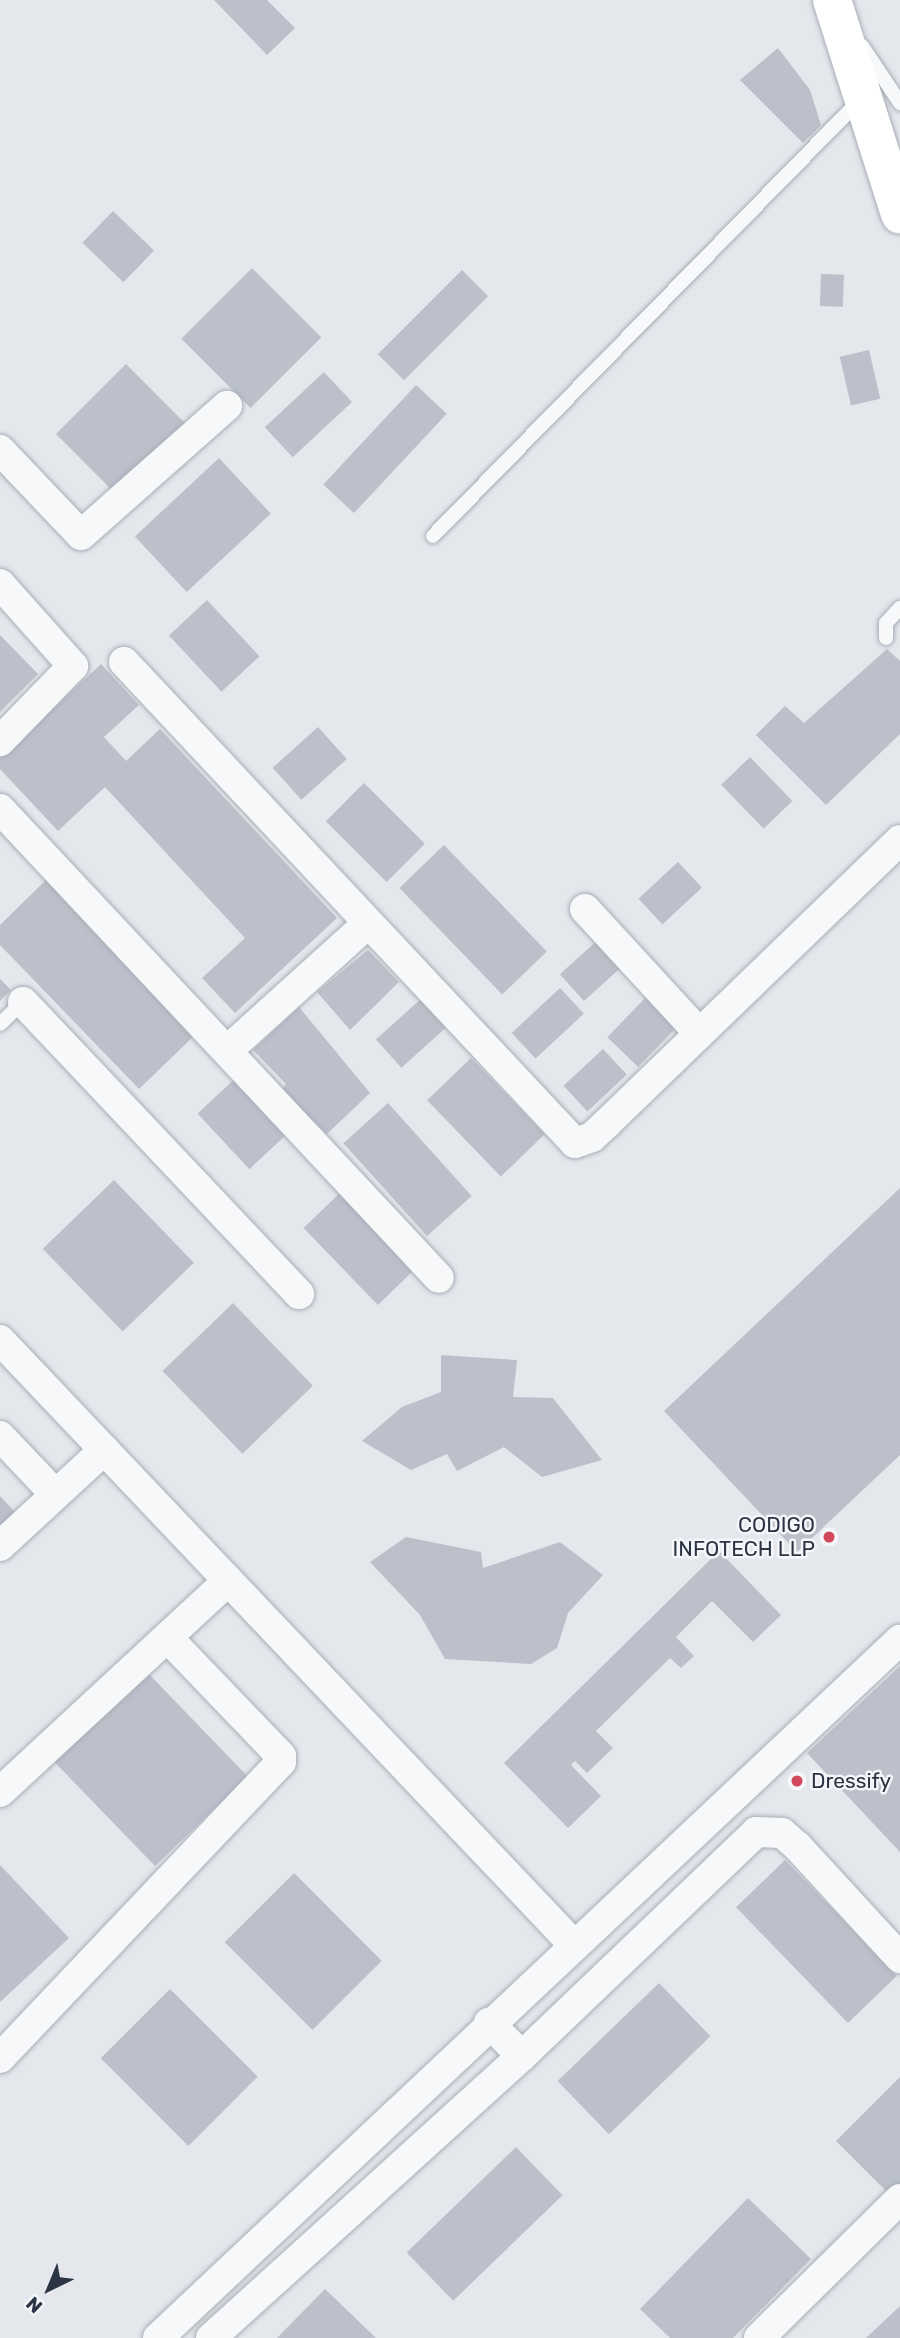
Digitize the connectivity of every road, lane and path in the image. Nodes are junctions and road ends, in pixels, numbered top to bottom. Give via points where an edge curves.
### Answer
1 (834, 4) edge
2 (883, 99) edge
3 (900, 214) edge
4 (227, 406) dead end
5 (0, 450) edge
6 (433, 536) dead end
7 (0, 584) edge
8 (900, 608) edge
9 (886, 638) dead end
10 (124, 663) dead end
11 (0, 741) edge
12 (0, 809) edge
13 (900, 840) edge
14 (585, 909) dead end
15 (366, 925) junction
16 (23, 1002) joint
17 (0, 1024) edge
18 (698, 1032) junction
19 (229, 1049) junction
20 (439, 1278) dead end
21 (299, 1294) dead end
22 (0, 1340) edge
23 (0, 1436) edge
24 (104, 1450) junction
25 (54, 1493) junction
26 (0, 1546) edge
27 (228, 1581) junction
28 (168, 1638) junction
29 (900, 1640) edge
30 (0, 1792) edge
31 (574, 1945) junction
32 (900, 1958) edge
33 (489, 2024) junction
34 (522, 2056) junction
35 (0, 2058) edge
36 (900, 2199) edge
37 (158, 2338) edge
38 (211, 2338) edge
39 (759, 2338) edge

1 - 2 main road
2 - 3 main road
2 - 6 lane
4 - 5 street via 81,535
7 - 11 street via 74,666
8 - 9 lane via 886,623
10 - 15 street
12 - 19 street
13 - 18 street
14 - 18 street
15 - 18 street via 575,1143 600,1130
15 - 19 street
16 - 17 lane
16 - 21 street
19 - 20 street
22 - 24 street
23 - 25 street
24 - 25 street
24 - 27 street
25 - 26 street
27 - 28 street
27 - 31 street
28 - 30 street
28 - 35 street via 281,1756 281,1762
29 - 31 street
31 - 33 street
32 - 34 street via 798,1847 782,1833 756,1832
33 - 34 street
33 - 37 street
34 - 38 street
36 - 39 street

